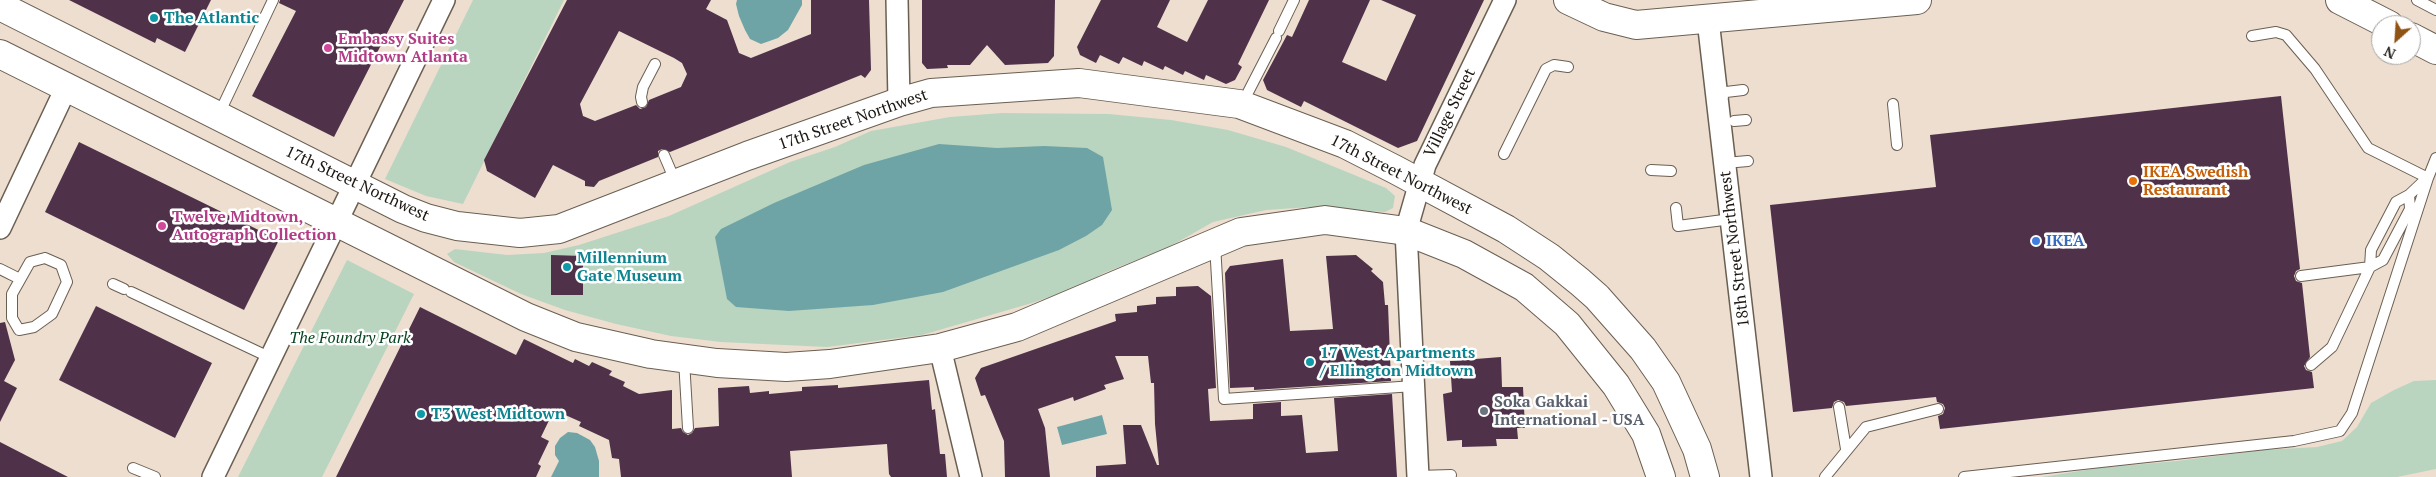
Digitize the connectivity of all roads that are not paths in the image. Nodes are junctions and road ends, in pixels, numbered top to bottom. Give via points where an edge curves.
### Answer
1 (273, 0) edge
2 (444, 0) edge
3 (897, 0) edge
4 (1294, 0) edge
5 (1505, 0) edge
6 (1568, 0) edge
7 (1907, 0) edge
8 (2340, 0) edge
9 (2417, 0) edge
10 (0, 6) edge
11 (2436, 10) edge
12 (2371, 16) edge
13 (1708, 20) junction
14 (2252, 36) dead end
15 (2421, 42) edge
16 (2436, 50) edge
17 (0, 54) edge
18 (655, 64) dead end
19 (1568, 67) dead end
20 (67, 86) junction
21 (1742, 90) dead end
22 (642, 102) dead end
23 (899, 102) junction
24 (1718, 102) junction
25 (1242, 104) junction
26 (1893, 104) dead end
27 (218, 116) junction
28 (1746, 120) dead end
29 (1734, 122) dead end
30 (1897, 145) dead end
31 (1504, 154) dead end
32 (664, 155) dead end
33 (2436, 158) edge
34 (1748, 160) dead end
35 (1725, 163) junction
36 (1651, 170) dead end
37 (1671, 171) dead end
38 (2428, 178) junction
39 (1420, 183) junction
40 (676, 184) junction
41 (354, 185) junction
42 (2410, 195) junction
43 (1676, 208) dead end
44 (1731, 219) junction
45 (337, 221) junction
46 (1, 225) edge
47 (1406, 231) junction
48 (1215, 243) junction
49 (2370, 267) junction
50 (0, 269) edge
51 (2301, 276) dead end
52 (20, 279) junction
53 (113, 284) dead end
54 (940, 348) junction
55 (269, 357) junction
56 (684, 359) junction
57 (2311, 365) dead end
58 (1414, 386) junction
59 (1839, 407) dead end
60 (1938, 410) dead end
61 (688, 428) dead end
62 (1846, 449) junction
63 (133, 468) dead end
64 (1451, 475) dead end
65 (155, 477) edge
66 (212, 477) edge
67 (970, 477) edge
68 (1418, 477) edge
69 (1661, 477) edge
70 (1705, 477) edge
71 (1761, 477) edge
72 (1825, 477) edge
73 (1964, 477) edge

1 - 27 lane
2 - 41 street
3 - 23 street
4 - 25 lane
5 - 39 street, Village Street via 1425,164
6 - 13 main road via 1604,17 1636,25
7 - 13 main road
8 - 12 main road
9 - 11 lane
10 - 27 main road, 17th Street Northwest
13 - 24 street, 18th Street Northwest
14 - 38 lane via 2276,32 2286,35 2315,69 2368,148
15 - 16 main road
17 - 20 main road
18 - 22 lane via 643,87
19 - 31 lane via 1554,65 1546,69
20 - 45 main road
20 - 46 street
21 - 24 lane via 1726,92
23 - 25 main road, 17th Street Northwest via 931,93 1079,83
23 - 40 main road, 17th Street Northwest
24 - 35 street, 18th Street Northwest
25 - 39 main road, 17th Street Northwest via 1345,144
26 - 30 lane
27 - 41 main road, 17th Street Northwest
28 - 29 lane
32 - 40 lane
33 - 38 lane
34 - 35 lane
35 - 44 street, 18th Street Northwest
36 - 37 lane
38 - 42 lane
38 - 73 lane via 2352,413 2340,431 2294,441
39 - 47 street, Village Street
39 - 70 main road, 17th Street Northwest via 1549,257 1597,297 1643,348 1666,382 1685,419
40 - 41 main road, 17th Street Northwest via 559,229 520,233 457,226 426,218
41 - 45 street
42 - 49 lane via 2410,209 2383,260
42 - 49 lane via 2396,202 2371,250
43 - 44 lane via 1678,226
44 - 71 street, 18th Street Northwest
45 - 55 street
45 - 56 main road via 534,320 576,336
47 - 48 main road via 1325,220 1241,232
47 - 58 street, Village Street
47 - 69 main road via 1464,254 1524,288 1567,324 1616,385 1646,434
48 - 54 main road via 1017,327
48 - 58 lane via 1224,399
49 - 51 lane
49 - 57 lane via 2332,347
50 - 52 lane
52 - 52 lane via 12,294 12,318 20,330 34,327 52,314 67,282 61,265 45,258 30,262
53 - 55 lane
54 - 56 main road via 786,367
54 - 67 street
55 - 66 street
56 - 61 lane
58 - 68 street, Village Street
59 - 62 lane
60 - 62 lane via 1866,427
62 - 72 lane
63 - 65 lane
64 - 68 lane

